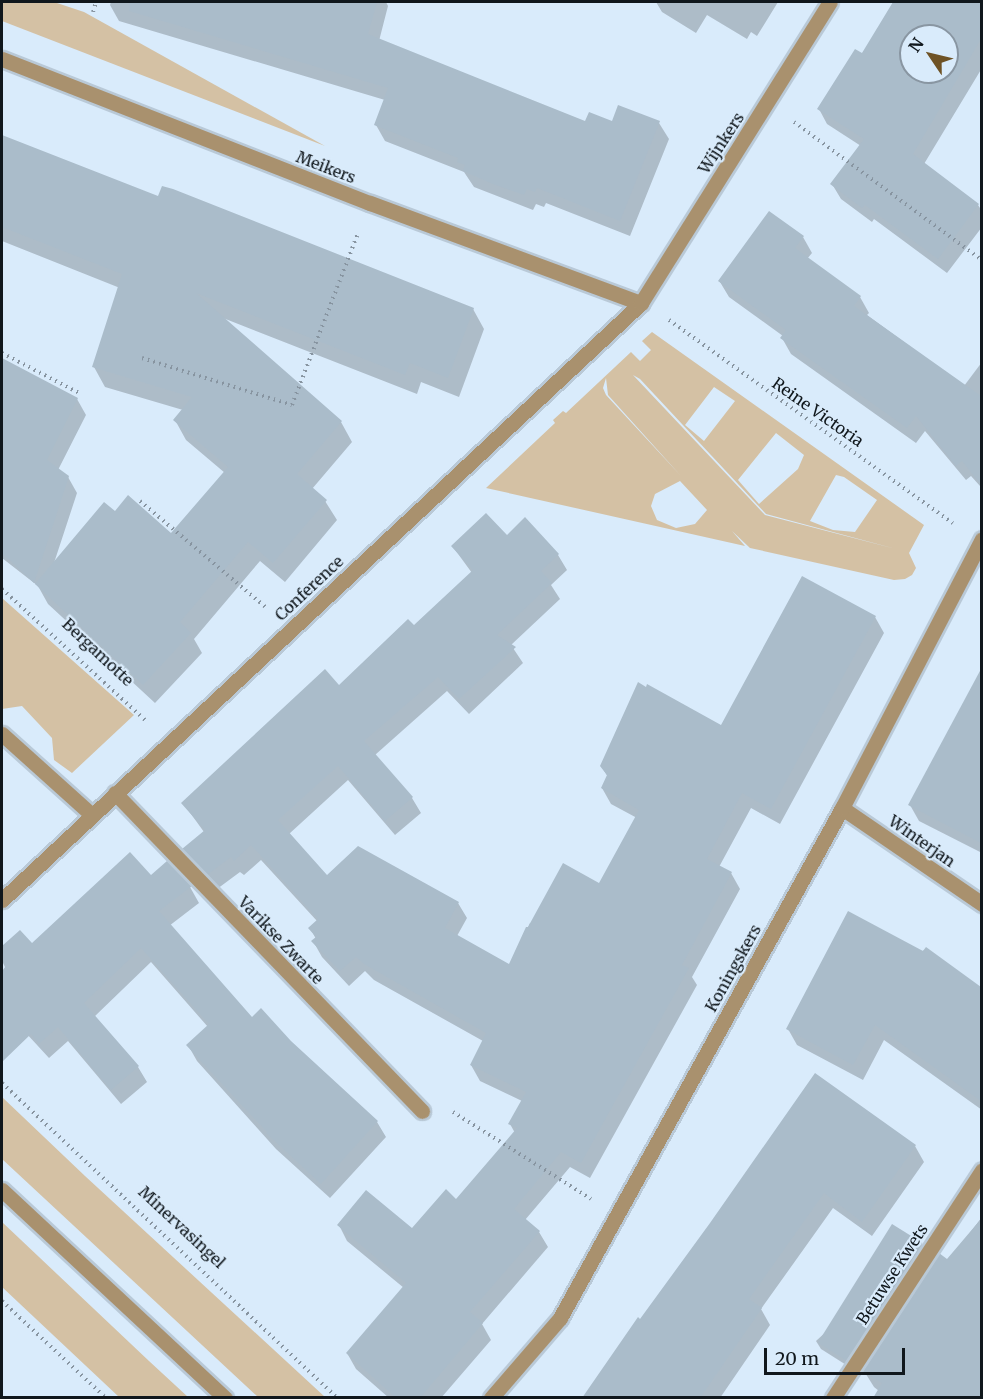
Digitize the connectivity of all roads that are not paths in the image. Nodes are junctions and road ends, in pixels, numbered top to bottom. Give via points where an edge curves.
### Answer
1 (830, 2) edge
2 (2, 59) edge
3 (640, 303) junction
4 (980, 542) edge
5 (2, 734) edge
6 (115, 793) junction
7 (842, 808) junction
8 (92, 815) junction
9 (2, 900) edge
10 (981, 904) edge
11 (422, 1111) road end
12 (981, 1170) edge
13 (2, 1190) edge
14 (225, 1398) edge
15 (491, 1398) edge
16 (833, 1398) edge

1 - 3 street, Wijnkers
2 - 3 street, Meikers via 370,203
3 - 6 street, Conference
4 - 7 street, Koningskers
5 - 8 street
6 - 8 street, Conference
6 - 11 street, Varikse Zwarte
7 - 10 street, Winterjan
7 - 15 street, Koningskers via 560,1318
8 - 9 street, Conference
12 - 16 street, Betuwse Kwets
13 - 14 street

